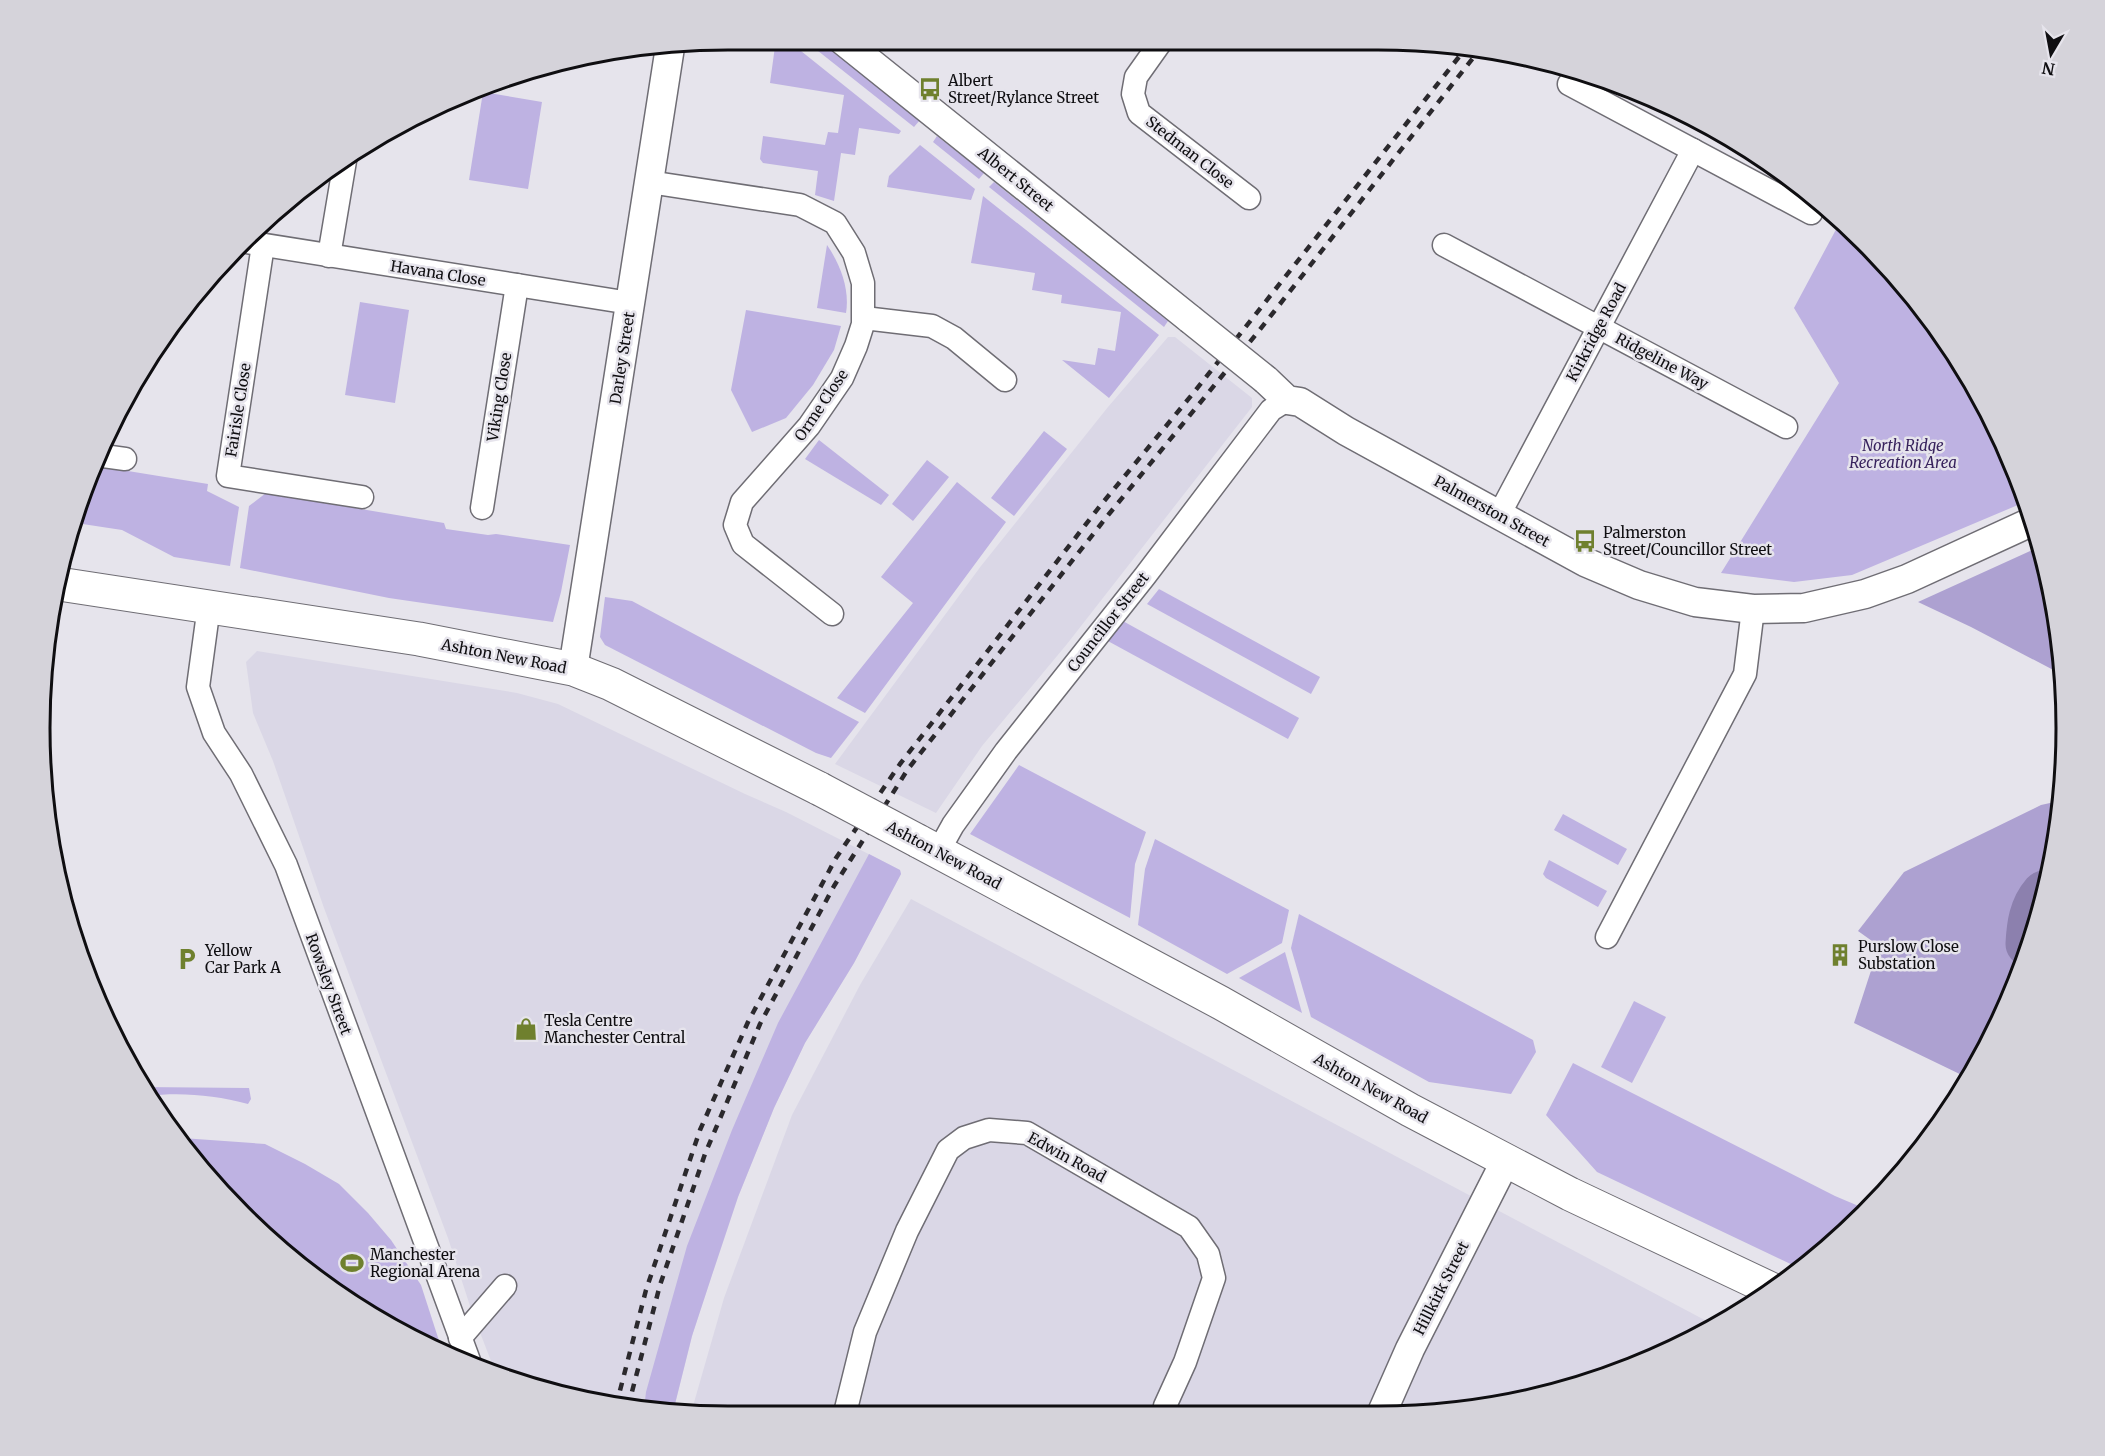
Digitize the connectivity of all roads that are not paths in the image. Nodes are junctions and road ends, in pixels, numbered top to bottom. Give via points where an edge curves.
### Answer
1 (855, 50) edge
2 (1155, 50) edge
3 (669, 52) edge
4 (1569, 84) dead end
5 (1693, 150) junction
6 (343, 170) edge
7 (649, 182) junction
8 (1249, 198) dead end
9 (1811, 213) dead end
10 (254, 244) edge
11 (1444, 245) dead end
12 (329, 256) junction
13 (517, 285) junction
14 (630, 303) junction
15 (864, 318) junction
16 (1190, 319) joint
17 (1599, 327) junction
18 (1005, 381) dead end
19 (1287, 400) junction
20 (1786, 427) dead end
21 (106, 456) edge
22 (124, 459) dead end
23 (362, 497) dead end
24 (482, 508) dead end
25 (1499, 515) junction
26 (2024, 525) edge
27 (66, 585) edge
28 (209, 606) junction
29 (1753, 609) junction
30 (832, 614) dead end
31 (573, 669) junction
32 (928, 847) junction
33 (1606, 937) dead end
34 (1506, 1160) junction
35 (1763, 1285) edge
36 (505, 1286) dead end
37 (460, 1338) junction
38 (466, 1354) edge
39 (847, 1406) edge
40 (1165, 1406) edge
41 (1385, 1406) edge

1 - 16 street, Albert Street
2 - 8 street, Stedman Close via 1136,76 1133,94 1140,113
3 - 7 street, Darley Street
4 - 5 street
5 - 9 street
5 - 17 street, Kirkridge Road
6 - 12 street
7 - 14 street, Darley Street
7 - 15 street, Orme Close via 800,205 835,223 854,253 863,283
10 - 12 street, Havana Close
10 - 23 street, Fairisle Close via 228,476
11 - 17 street, Ridgeline Way
12 - 13 street, Havana Close
13 - 14 street, Havana Close
13 - 24 street, Viking Close
14 - 31 street, Darley Street
15 - 18 street via 932,326 954,338
15 - 30 street, Orme Close via 842,378 808,426 742,501 735,525 743,544
16 - 19 street, Palmerston Street, bridge
17 - 20 street, Ridgeline Way
17 - 25 street, Kirkridge Road
19 - 25 street, Palmerston Street via 1300,402
19 - 32 street, Councillor Street via 1271,410 1005,751 953,825
21 - 22 street
25 - 29 street, Palmerston Street via 1585,562 1639,585 1695,602
26 - 29 street, Palmerston Street via 1907,579 1864,594 1804,608
27 - 28 main road, Ashton New Road
28 - 31 main road, Ashton New Road via 419,639
28 - 37 street, Rowsley Street via 200,695 214,734 241,774 286,865
29 - 33 street via 1745,674
31 - 32 main road, Ashton New Road, bridge via 611,684
32 - 34 main road, Ashton New Road
34 - 35 main road, Ashton New Road
34 - 41 street, Hillkirk Street
36 - 37 street
37 - 38 street, Rowsley Street
39 - 40 street, Edwin Road via 865,1332 907,1231 948,1150 964,1138 989,1130 1027,1133 1189,1227 1208,1254 1214,1278

